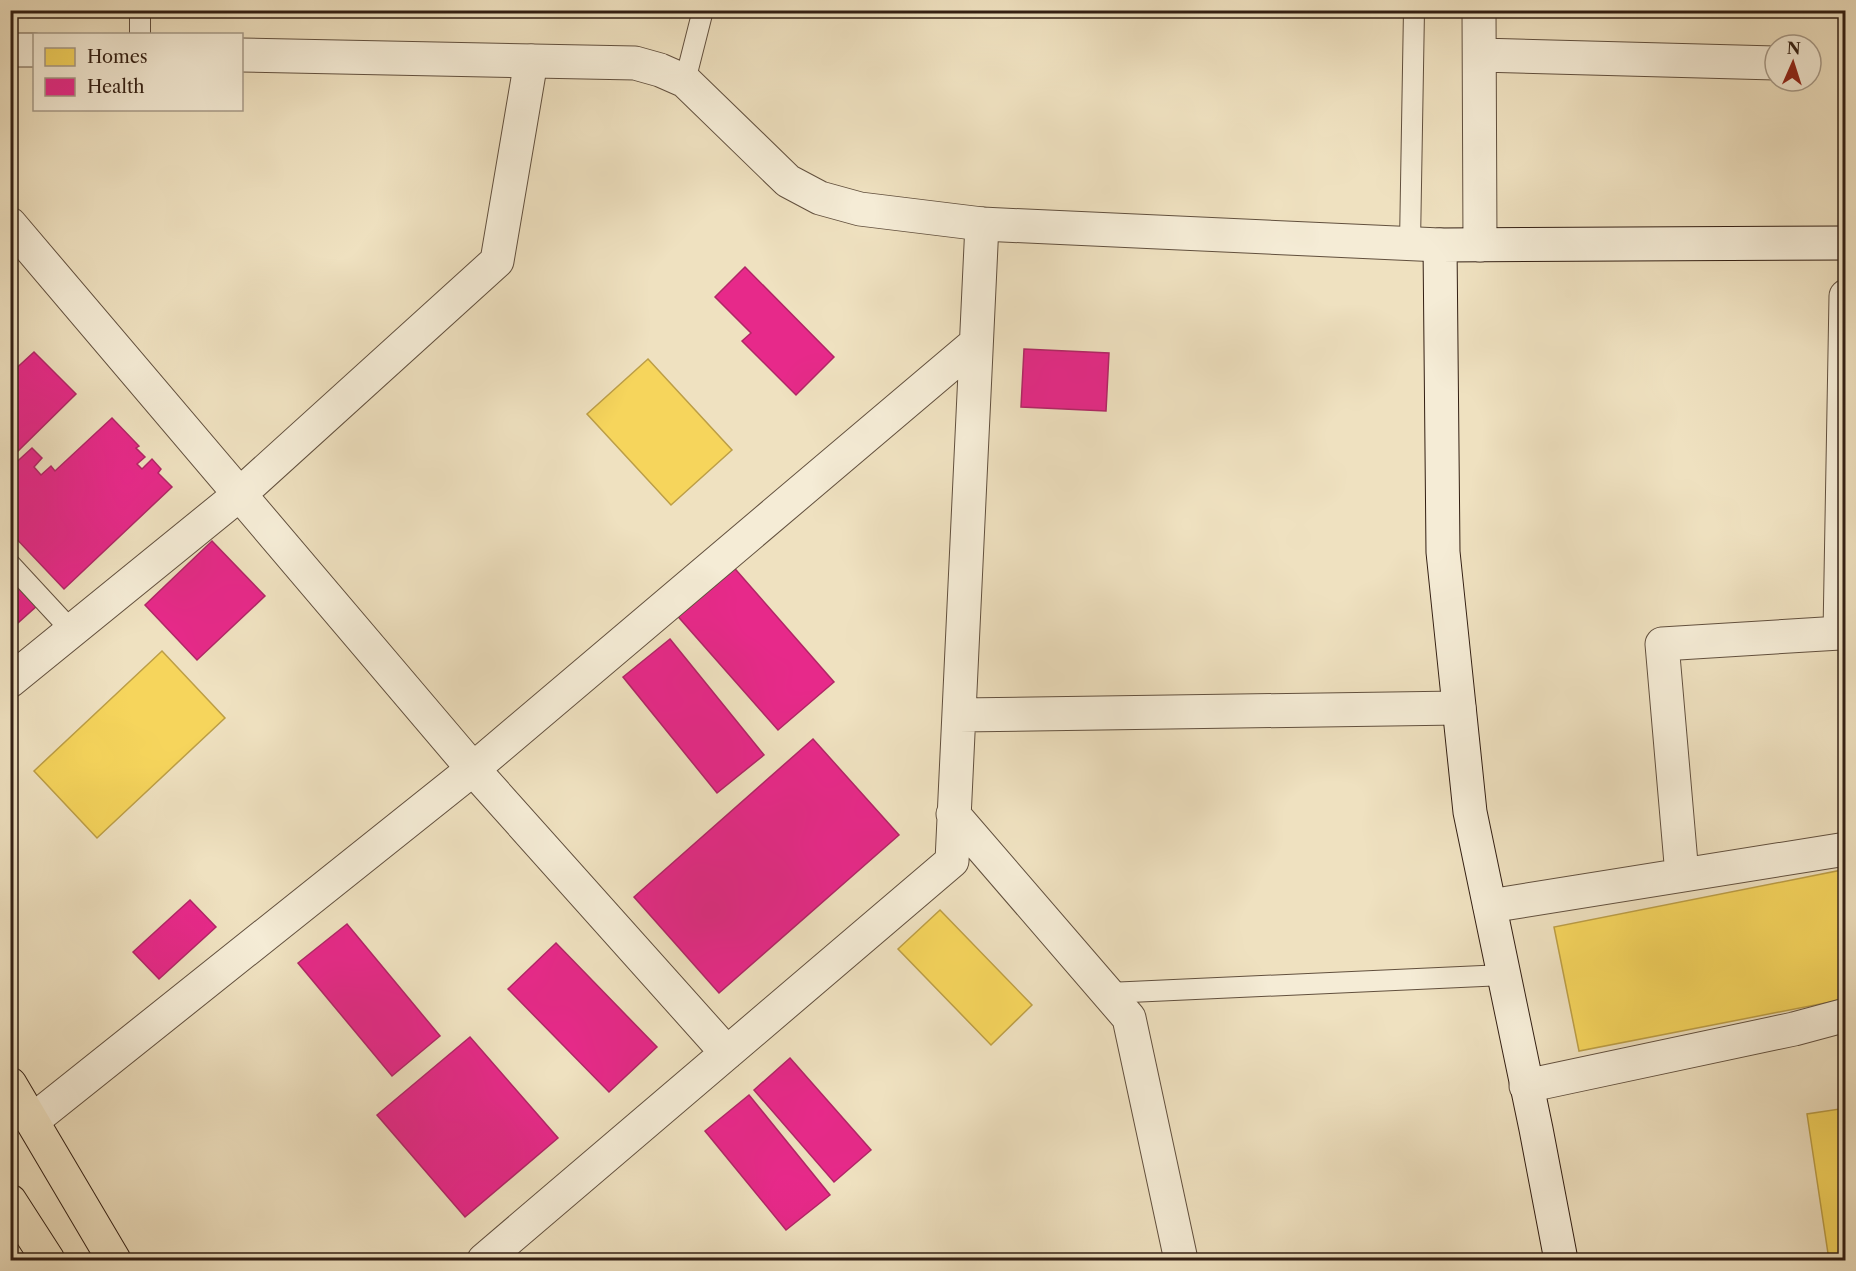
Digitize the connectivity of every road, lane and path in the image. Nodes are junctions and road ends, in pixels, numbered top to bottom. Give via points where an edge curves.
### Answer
1 (140, 10) edge
2 (703, 10) edge
3 (1414, 10) edge
4 (1479, 10) edge
5 (140, 33) edge
6 (10, 50) edge
7 (33, 50) edge
8 (243, 55) edge
9 (1480, 55) junction
10 (531, 61) junction
11 (1763, 63) edge
12 (685, 81) junction
13 (10, 224) edge
14 (982, 224) junction
15 (1845, 243) edge
16 (1425, 244) junction
17 (1480, 245) junction
18 (1845, 296) edge
19 (976, 343) junction
20 (240, 494) junction
21 (10, 564) edge
22 (72, 631) junction
23 (10, 681) edge
24 (1459, 708) junction
25 (959, 715) junction
26 (473, 769) junction
27 (953, 814) junction
28 (1845, 849) edge
29 (1682, 875) junction
30 (1490, 906) junction
31 (1504, 975) junction
32 (1108, 993) junction
33 (1845, 1015) edge
34 (727, 1053) junction
35 (10, 1084) edge
36 (1526, 1086) junction
37 (32, 1120) junction
38 (13, 1217) edge
39 (48, 1260) edge
40 (114, 1260) edge
41 (484, 1260) edge
42 (1181, 1260) edge
43 (1561, 1260) edge

1 - 5 lane
2 - 12 lane
3 - 16 lane
4 - 9 street
6 - 7 street
8 - 10 street
9 - 11 street
9 - 17 street
10 - 12 street via 635,63
10 - 20 street via 497,261
12 - 14 street via 788,181 820,198 860,209
13 - 20 street
14 - 16 street
14 - 19 street
15 - 17 street
16 - 17 street
16 - 24 street via 1443,552
18 - 29 street via 1840,633 1662,644
19 - 25 street
19 - 26 street
20 - 22 street
20 - 26 street
21 - 22 lane
22 - 23 street
24 - 25 street
24 - 30 street via 1470,812
25 - 27 street
26 - 34 street
26 - 37 street
27 - 32 street
27 - 34 street via 952,861
28 - 29 street
29 - 30 street
30 - 31 street
31 - 32 lane
31 - 36 street
32 - 42 street via 1129,1018
33 - 36 street
34 - 41 street
35 - 37 main road
36 - 43 street
37 - 40 main road
38 - 39 main road

